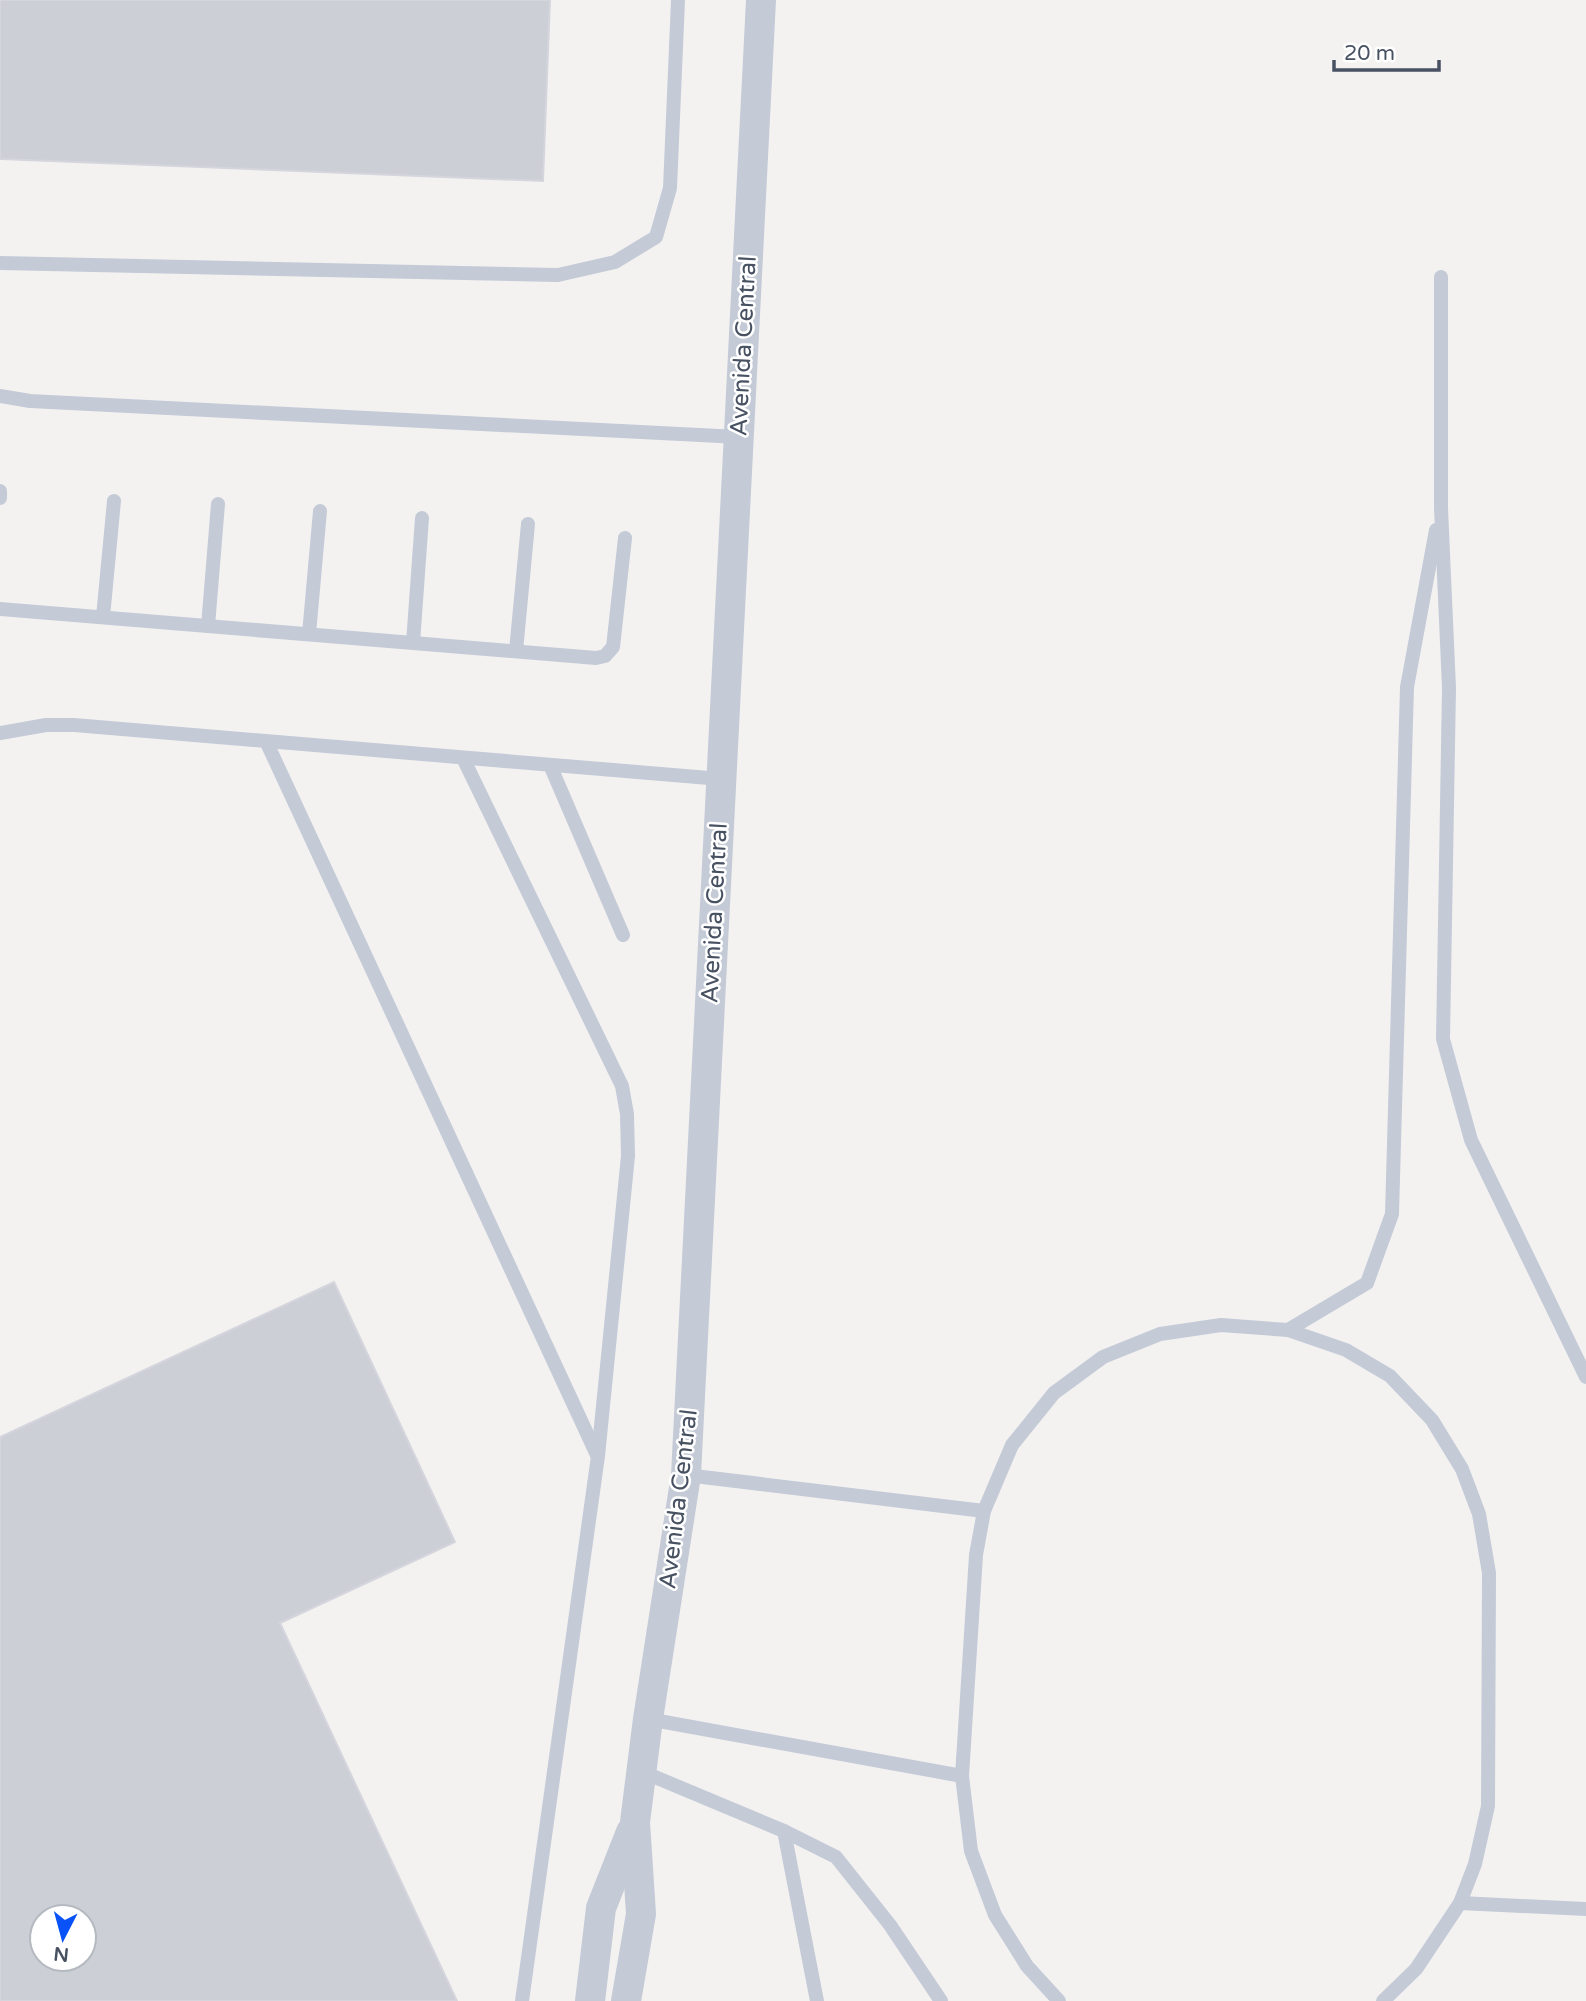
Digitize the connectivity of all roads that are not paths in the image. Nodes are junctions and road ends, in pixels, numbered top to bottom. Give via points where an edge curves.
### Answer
1 (678, 0) edge
2 (761, 0) edge
3 (0, 263) edge
4 (1441, 277) dead end
5 (0, 396) edge
6 (738, 437) junction
7 (1, 491) edge
8 (0, 498) edge
9 (114, 501) dead end
10 (218, 504) dead end
11 (1441, 508) junction
12 (320, 510) dead end
13 (422, 518) dead end
14 (528, 524) dead end
15 (625, 538) dead end
16 (0, 609) edge
17 (103, 617) junction
18 (208, 626) junction
19 (309, 634) junction
20 (413, 643) junction
21 (516, 651) junction
22 (0, 733) edge
23 (266, 741) junction
24 (463, 758) junction
25 (550, 765) junction
26 (721, 779) junction
27 (624, 934) dead end
28 (1288, 1331) junction
29 (1586, 1377) edge
30 (598, 1456) junction
31 (686, 1475) junction
32 (984, 1511) junction
33 (648, 1719) junction
34 (643, 1772) junction
35 (962, 1776) junction
36 (635, 1822) junction
37 (784, 1831) junction
38 (1460, 1903) junction
39 (1586, 1909) edge
40 (522, 2001) edge
41 (590, 2001) edge
42 (626, 2001) edge
43 (817, 2001) edge
44 (940, 2001) edge
45 (1059, 2001) edge
46 (1383, 2001) edge

1 - 3 lane via 670,188 656,237 615,262 558,275
2 - 6 street, Avenida Central
4 - 11 lane
5 - 6 lane
6 - 26 street, Avenida Central
7 - 8 lane
9 - 17 lane
10 - 18 lane
11 - 28 lane via 1407,687 1392,1214 1367,1283
11 - 29 lane via 1449,688 1443,1039 1471,1140
12 - 19 lane
13 - 20 lane
14 - 21 lane
15 - 21 lane via 613,647 605,656
16 - 17 lane
17 - 18 lane
18 - 19 lane
19 - 20 lane
20 - 21 lane
22 - 23 lane via 74,725
23 - 24 lane
23 - 30 lane
24 - 25 lane
24 - 30 lane via 622,1086 628,1156
25 - 26 lane
25 - 27 lane
26 - 31 street, Avenida Central
28 - 32 lane via 1221,1325 1160,1334 1103,1357 1054,1393 1012,1445
28 - 38 lane via 1346,1350 1390,1376 1432,1420 1462,1469 1479,1514 1489,1573 1488,1806 1475,1864
30 - 40 lane
31 - 32 lane
31 - 33 street, Avenida Central
32 - 35 lane via 976,1555
33 - 34 street, Avenida Central
33 - 35 lane
34 - 36 street, Avenida Central
34 - 37 lane
35 - 45 lane via 971,1851 995,1915 1027,1966
36 - 41 street, Avenida Central via 601,1908
36 - 42 street, Avenida Central via 641,1914
37 - 43 lane
37 - 44 lane via 836,1857 890,1925
38 - 39 lane
38 - 46 lane via 1416,1969

